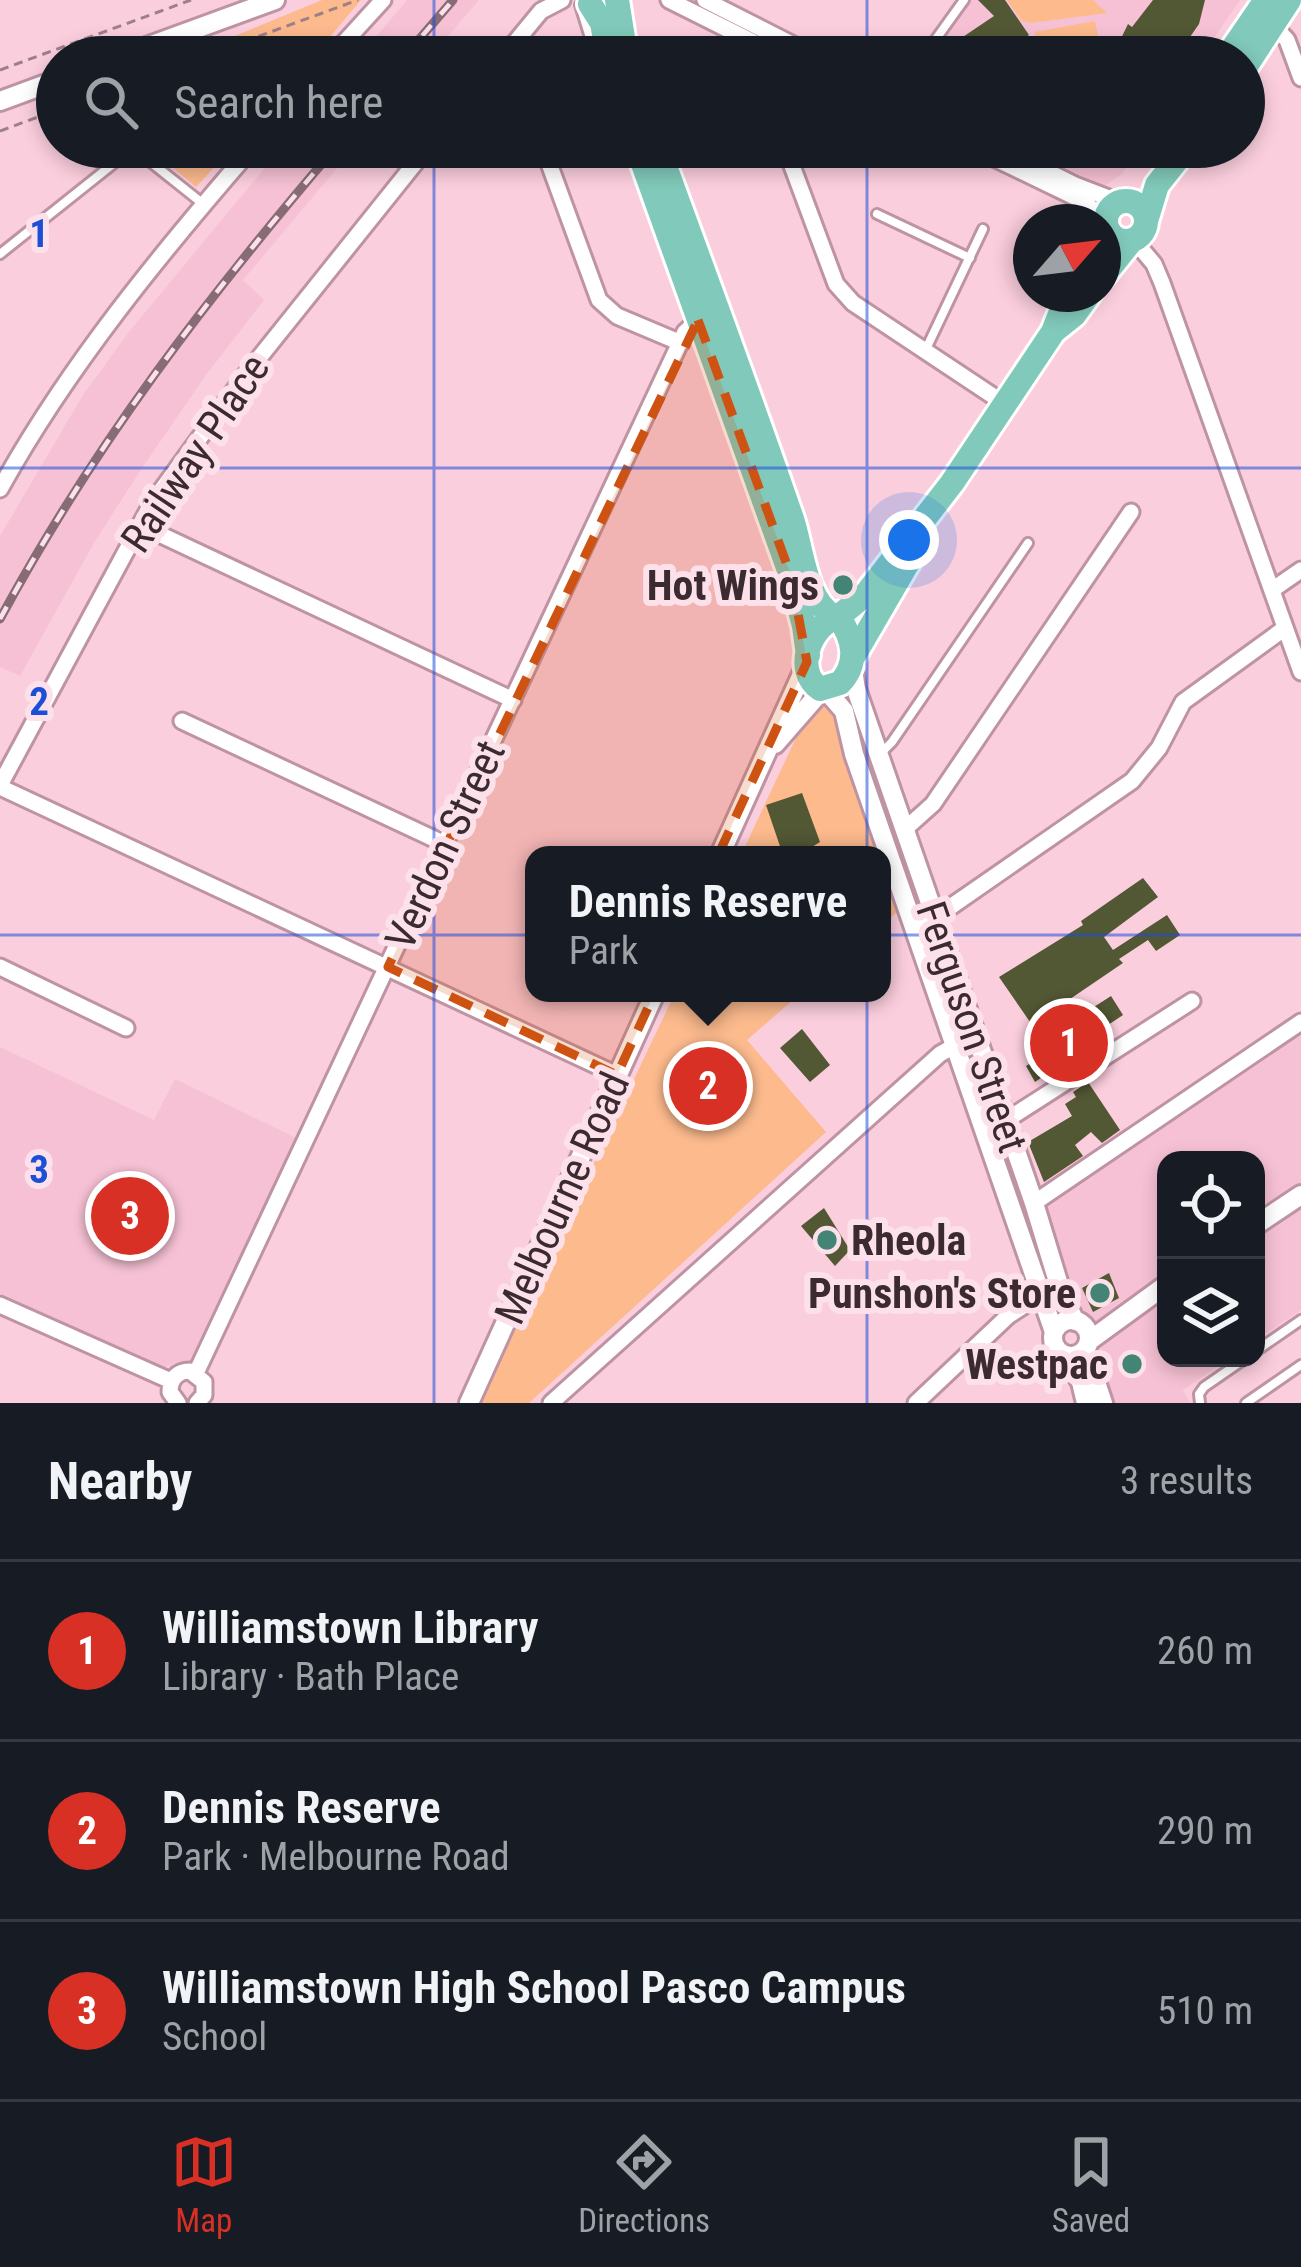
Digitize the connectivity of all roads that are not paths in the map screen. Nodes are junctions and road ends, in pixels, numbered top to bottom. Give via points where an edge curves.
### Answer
1 (275, 0) edge
2 (562, 0) edge
3 (669, 0) edge
4 (705, 0) edge
5 (964, 0) edge
6 (1289, 0) edge
7 (599, 1) edge
8 (371, 3) edge
9 (543, 6) edge
10 (1265, 14) edge
11 (176, 36) edge
12 (347, 36) edge
13 (522, 36) edge
14 (607, 36) edge
15 (743, 36) edge
16 (752, 36) edge
17 (938, 36) edge
18 (1301, 78) edge
19 (36, 87) edge
20 (0, 100) edge
21 (109, 168) edge
22 (159, 168) edge
23 (235, 168) edge
24 (411, 168) edge
25 (551, 168) edge
26 (646, 168) edge
27 (664, 168) edge
28 (793, 168) edge
29 (1015, 168) edge
30 (1041, 168) edge
31 (1149, 168) edge
32 (1170, 168) edge
33 (203, 204) junction
34 (1088, 204) edge
35 (1096, 204) edge
36 (1121, 205) edge
37 (1121, 213) edge
38 (877, 214) dead end
39 (983, 229) dead end
40 (1139, 231) junction
41 (1121, 235) edge
42 (0, 254) edge
43 (1121, 254) edge
44 (970, 257) junction
45 (1061, 312) edge
46 (1076, 312) edge
47 (708, 316) junction
48 (1053, 332) junction
49 (681, 343) junction
50 (925, 350) junction
51 (1005, 404) junction
52 (952, 484) junction
53 (0, 489) edge
54 (1131, 512) dead end
55 (140, 525) junction
56 (1028, 544) dead end
57 (1301, 570) edge
58 (1272, 590) junction
59 (837, 617) junction
60 (1285, 628) junction
61 (807, 659) junction
62 (853, 660) junction
63 (1301, 672) edge
64 (824, 689) junction
65 (512, 700) junction
66 (182, 721) dead end
67 (766, 754) junction
68 (878, 755) junction
69 (0, 786) edge
70 (904, 830) junction
71 (447, 845) junction
72 (723, 846) edge
73 (886, 846) edge
74 (891, 859) edge
75 (933, 919) junction
76 (920, 941) junction
77 (388, 967) junction
78 (0, 968) edge
79 (1192, 1001) dead end
80 (651, 1002) edge
81 (1301, 1022) edge
82 (125, 1028) dead end
83 (956, 1045) junction
84 (617, 1075) junction
85 (1005, 1120) junction
86 (983, 1127) junction
87 (1301, 1195) edge
88 (1034, 1203) junction
89 (1265, 1219) edge
90 (1050, 1289) junction
91 (1157, 1291) edge
92 (0, 1305) edge
93 (1301, 1320) edge
94 (1054, 1332) junction
95 (1082, 1333) junction
96 (1265, 1345) edge
97 (1064, 1355) junction
98 (1301, 1365) edge
99 (1233, 1367) edge
100 (196, 1373) junction
101 (171, 1381) junction
102 (201, 1399) edge
103 (178, 1403) edge
104 (221, 1403) edge
105 (469, 1403) edge
106 (551, 1403) edge
107 (916, 1403) edge
108 (1086, 1403) edge
109 (1102, 1403) edge
110 (1200, 1403) edge
111 (1246, 1403) edge

1 - 11 street
2 - 9 street
3 - 15 street
4 - 16 street
5 - 17 lane
6 - 10 main road
7 - 14 main road
8 - 12 street
9 - 13 street
10 - 18 street via 1285,36
19 - 20 street
21 - 42 lane
22 - 33 lane
23 - 33 street
24 - 55 street, Railway Place via 247,373
25 - 49 street via 598,299 617,316
26 - 47 main road
27 - 47 main road
28 - 50 street via 836,284
29 - 34 street
30 - 35 street
31 - 36 main road
32 - 40 main road
33 - 53 street
37 - 40 main road via 1138,205
38 - 44 lane
39 - 44 lane
40 - 41 main road
40 - 43 main road
40 - 58 street
44 - 50 lane
45 - 48 main road
46 - 48 main road
47 - 49 street, Verdon Street
47 - 59 main road via 811,586
47 - 61 main road via 791,576
48 - 51 main road
49 - 65 street, Verdon Street
50 - 51 street
51 - 52 main road
52 - 59 main road via 866,594
52 - 62 main road
54 - 70 street via 933,804
55 - 65 street
55 - 69 street, Railway Place
56 - 68 lane
57 - 58 street
58 - 60 street
59 - 61 main road via 818,629
59 - 62 main road
60 - 63 street
60 - 75 street via 1183,702 1132,781
61 - 64 main road via 810,682
61 - 67 street
62 - 64 main road via 843,681
62 - 68 street, Ferguson Street
64 - 67 street
64 - 73 street, Ferguson Street via 844,711
65 - 71 street, Verdon Street
66 - 71 street
67 - 72 street
68 - 70 street, Ferguson Street
69 - 77 street
70 - 75 street, Ferguson Street
71 - 77 street, Verdon Street
74 - 76 street, Ferguson Street
75 - 76 street
75 - 85 street, Ferguson Street
76 - 83 street, Ferguson Street
77 - 84 street
77 - 100 street, Verdon Street
78 - 82 street
79 - 85 street via 1065,1091
80 - 84 street, Melbourne Road
81 - 88 street
83 - 86 street, Ferguson Street
83 - 106 street
84 - 105 street, Melbourne Road
85 - 86 street
85 - 88 street, Ferguson Street
86 - 90 street, Ferguson Street
87 - 89 street
88 - 90 street, Ferguson Street
90 - 94 street, Ferguson Street
90 - 95 street, Ferguson Street
90 - 107 street via 1008,1316
91 - 95 street
92 - 101 street
93 - 96 lane
94 - 95 street via 1063,1322
94 - 97 street, Ferguson Street
95 - 97 street via 1073,1356
95 - 109 street, Ferguson Street
97 - 108 street
98 - 111 lane
99 - 110 lane via 1204,1387
100 - 101 street
100 - 102 street via 204,1382
101 - 103 street
102 - 104 street

